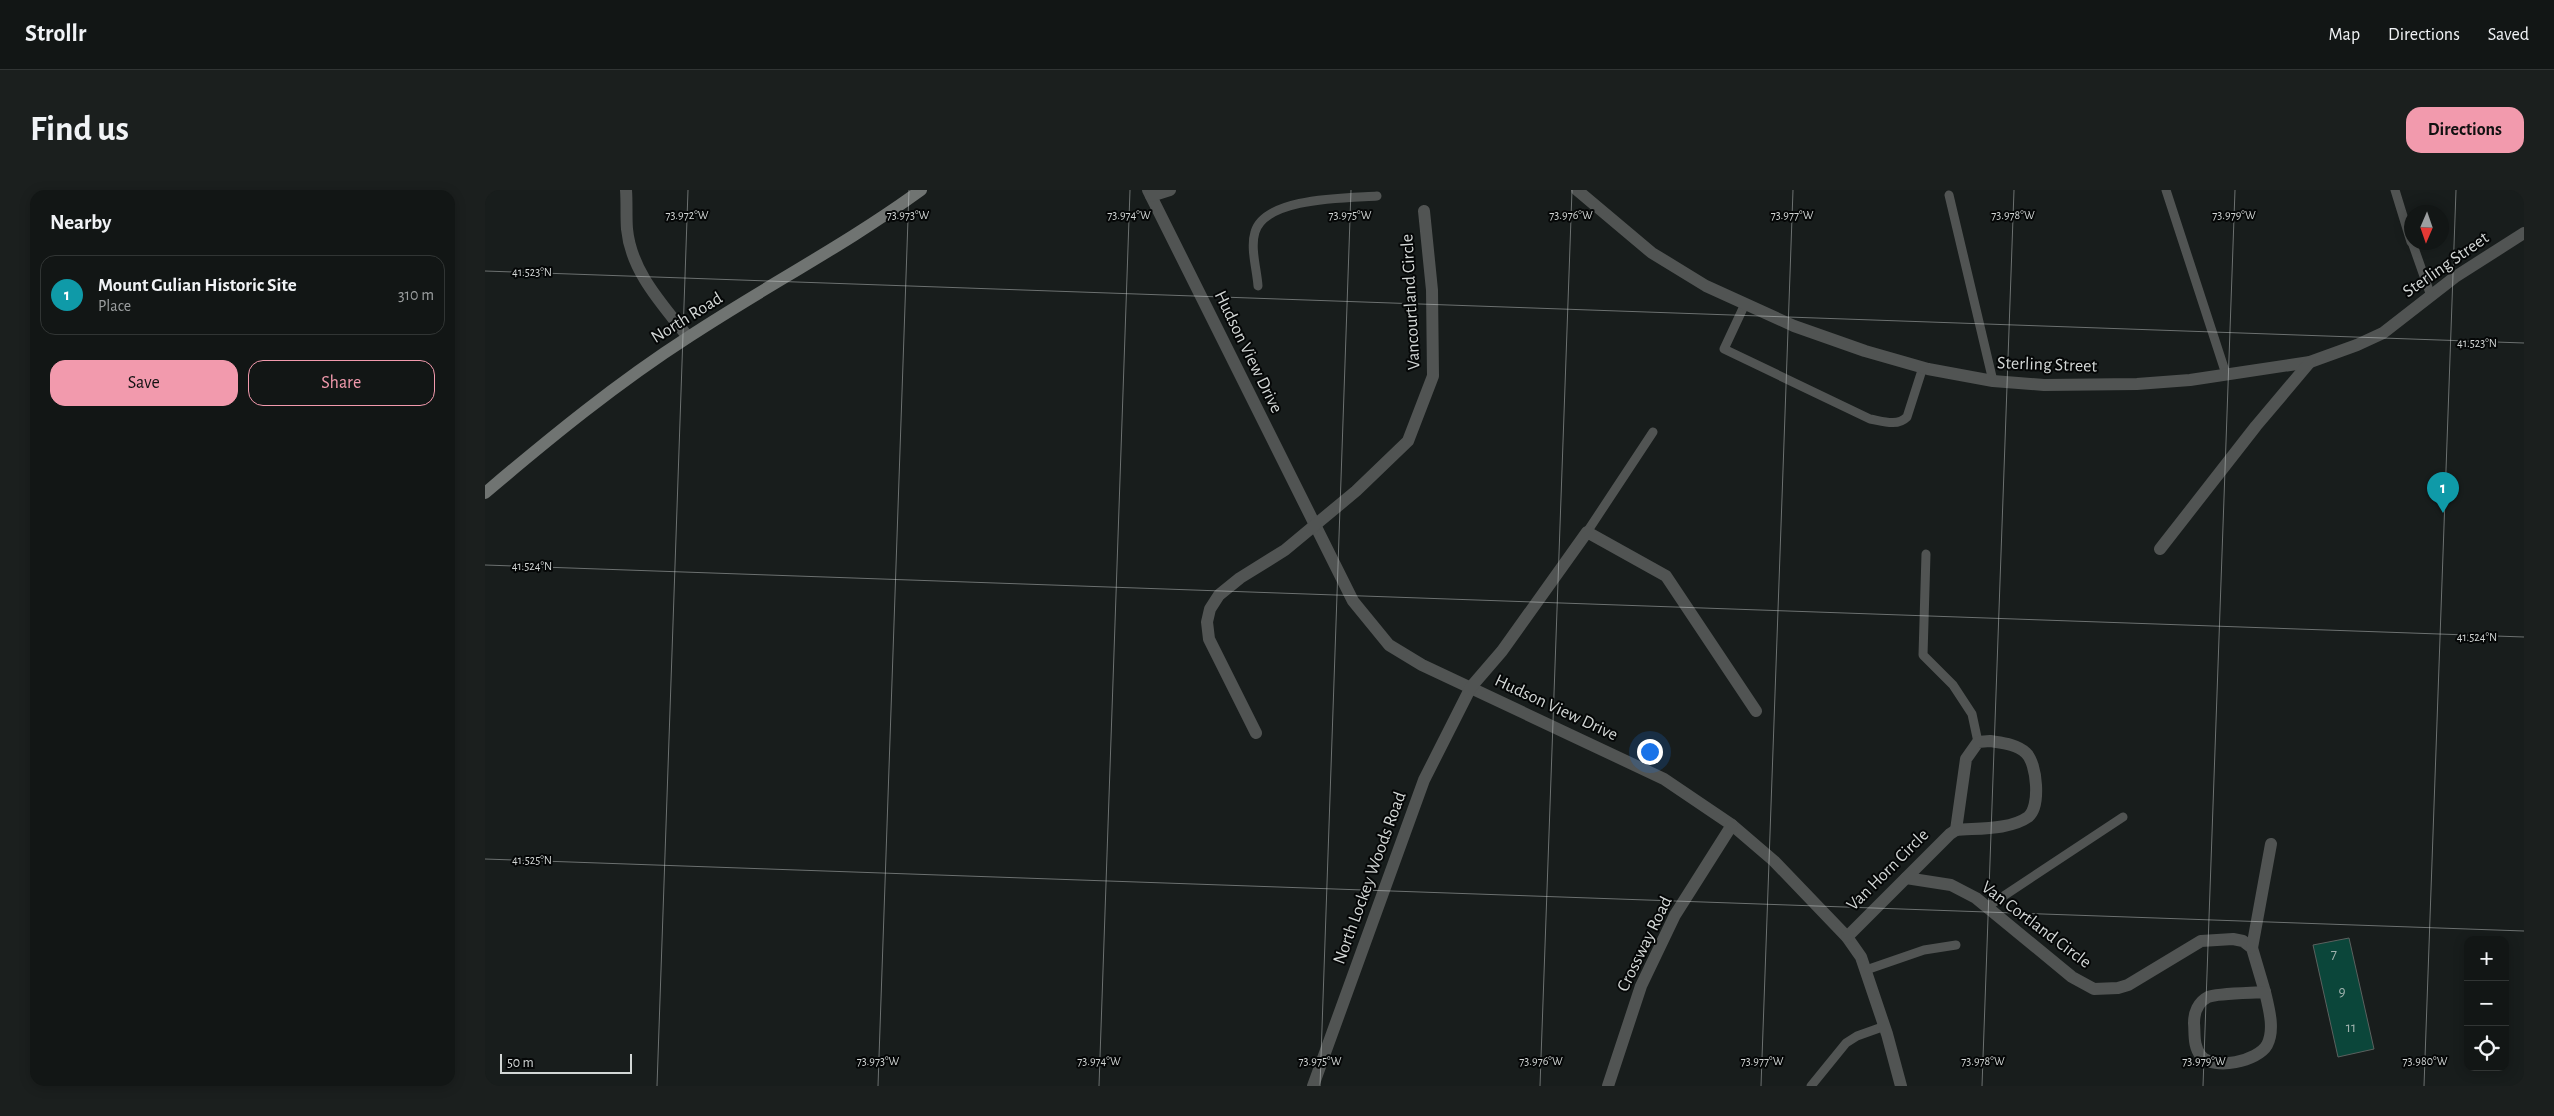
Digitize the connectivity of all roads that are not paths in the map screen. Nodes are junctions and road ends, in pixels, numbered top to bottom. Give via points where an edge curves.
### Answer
1 (627, 190) edge
2 (921, 190) edge
3 (1170, 190) edge
4 (1322, 190) edge
5 (1577, 190) edge
6 (2166, 190) edge
7 (2395, 190) edge
8 (1150, 193) edge
9 (1377, 196) dead end
10 (1949, 196) dead end
11 (1323, 200) junction
12 (1424, 211) dead end
13 (2404, 218) edge
14 (2524, 233) edge
15 (2415, 250) edge
16 (1258, 286) dead end
17 (2431, 296) junction
18 (1745, 304) junction
19 (688, 337) junction
20 (2311, 362) junction
21 (1923, 367) junction
22 (2226, 374) junction
23 (1993, 381) junction
24 (1653, 432) dead end
25 (485, 493) edge
26 (1313, 525) junction
27 (1587, 532) junction
28 (2160, 550) dead end
29 (1926, 554) dead end
30 (1471, 687) junction
31 (1756, 711) dead end
32 (1257, 733) dead end
33 (1978, 742) junction
34 (2123, 817) dead end
35 (1732, 825) junction
36 (1956, 830) junction
37 (2271, 844) dead end
38 (1905, 878) junction
39 (1987, 907) junction
40 (1847, 937) junction
41 (1956, 945) dead end
42 (2252, 948) junction
43 (1866, 970) junction
44 (2265, 992) junction
45 (1885, 1026) junction
46 (1313, 1086) edge
47 (1608, 1086) edge
48 (1811, 1086) edge
49 (1901, 1086) edge

1 - 19 street via 627,230 635,260 651,290
2 - 19 main road, North Road via 839,246
3 - 8 street
4 - 11 lane
5 - 18 street, Sterling Street via 1652,253 1706,286
6 - 22 lane
7 - 13 lane
8 - 26 street, Hudson View Drive
9 - 11 lane
10 - 23 lane
11 - 16 lane via 1282,209 1262,218 1254,235
12 - 26 street, Vancourtland Circle via 1432,290 1433,376 1408,441
14 - 17 street, Sterling Street
15 - 17 lane
17 - 20 street, Sterling Street via 2383,333
18 - 21 street, Sterling Street via 1794,326
18 - 21 lane via 1724,349 1870,419 1902,422 1907,417
19 - 25 main road, North Road via 621,382
20 - 22 street, Sterling Street
20 - 28 street via 2256,426
21 - 23 street, Sterling Street
22 - 23 street, Sterling Street via 2137,384 2045,385
24 - 27 lane
26 - 30 street, Hudson View Drive via 1353,601 1382,638 1422,665
26 - 32 street via 1285,550 1219,595 1210,609 1207,622 1209,639
27 - 30 street, North Lockey Woods Road via 1502,651
27 - 31 street via 1666,576
29 - 33 lane via 1923,655 1953,685 1971,714
30 - 35 street, Hudson View Drive via 1664,779
30 - 46 street, North Lockey Woods Road via 1424,780
33 - 36 street, Van Horn Circle via 1966,760
33 - 36 street, Van Horn Circle via 1990,740 2009,744 2028,754 2035,770 2036,799 2028,817 2010,824
34 - 39 lane
35 - 40 street, Hudson View Drive via 1774,861
35 - 47 street, Crossway Road via 1675,915 1641,986
36 - 38 street, Van Horn Circle
37 - 42 street
38 - 39 street, Van Cortland Circle via 1951,885
38 - 40 street, Van Horn Circle
39 - 42 street, Van Cortland Circle via 2072,977 2094,989 2128,985 2201,941 2233,939
40 - 43 street, Hudson View Drive
41 - 43 lane via 1924,950
42 - 44 street
43 - 45 street, Hudson View Drive
44 - 44 street via 2271,1019 2268,1044 2263,1051 2235,1063 2211,1062 2201,1056 2195,1043 2194,1014 2198,1006 2208,997
45 - 48 lane via 1846,1043
45 - 49 street, Hudson View Drive

